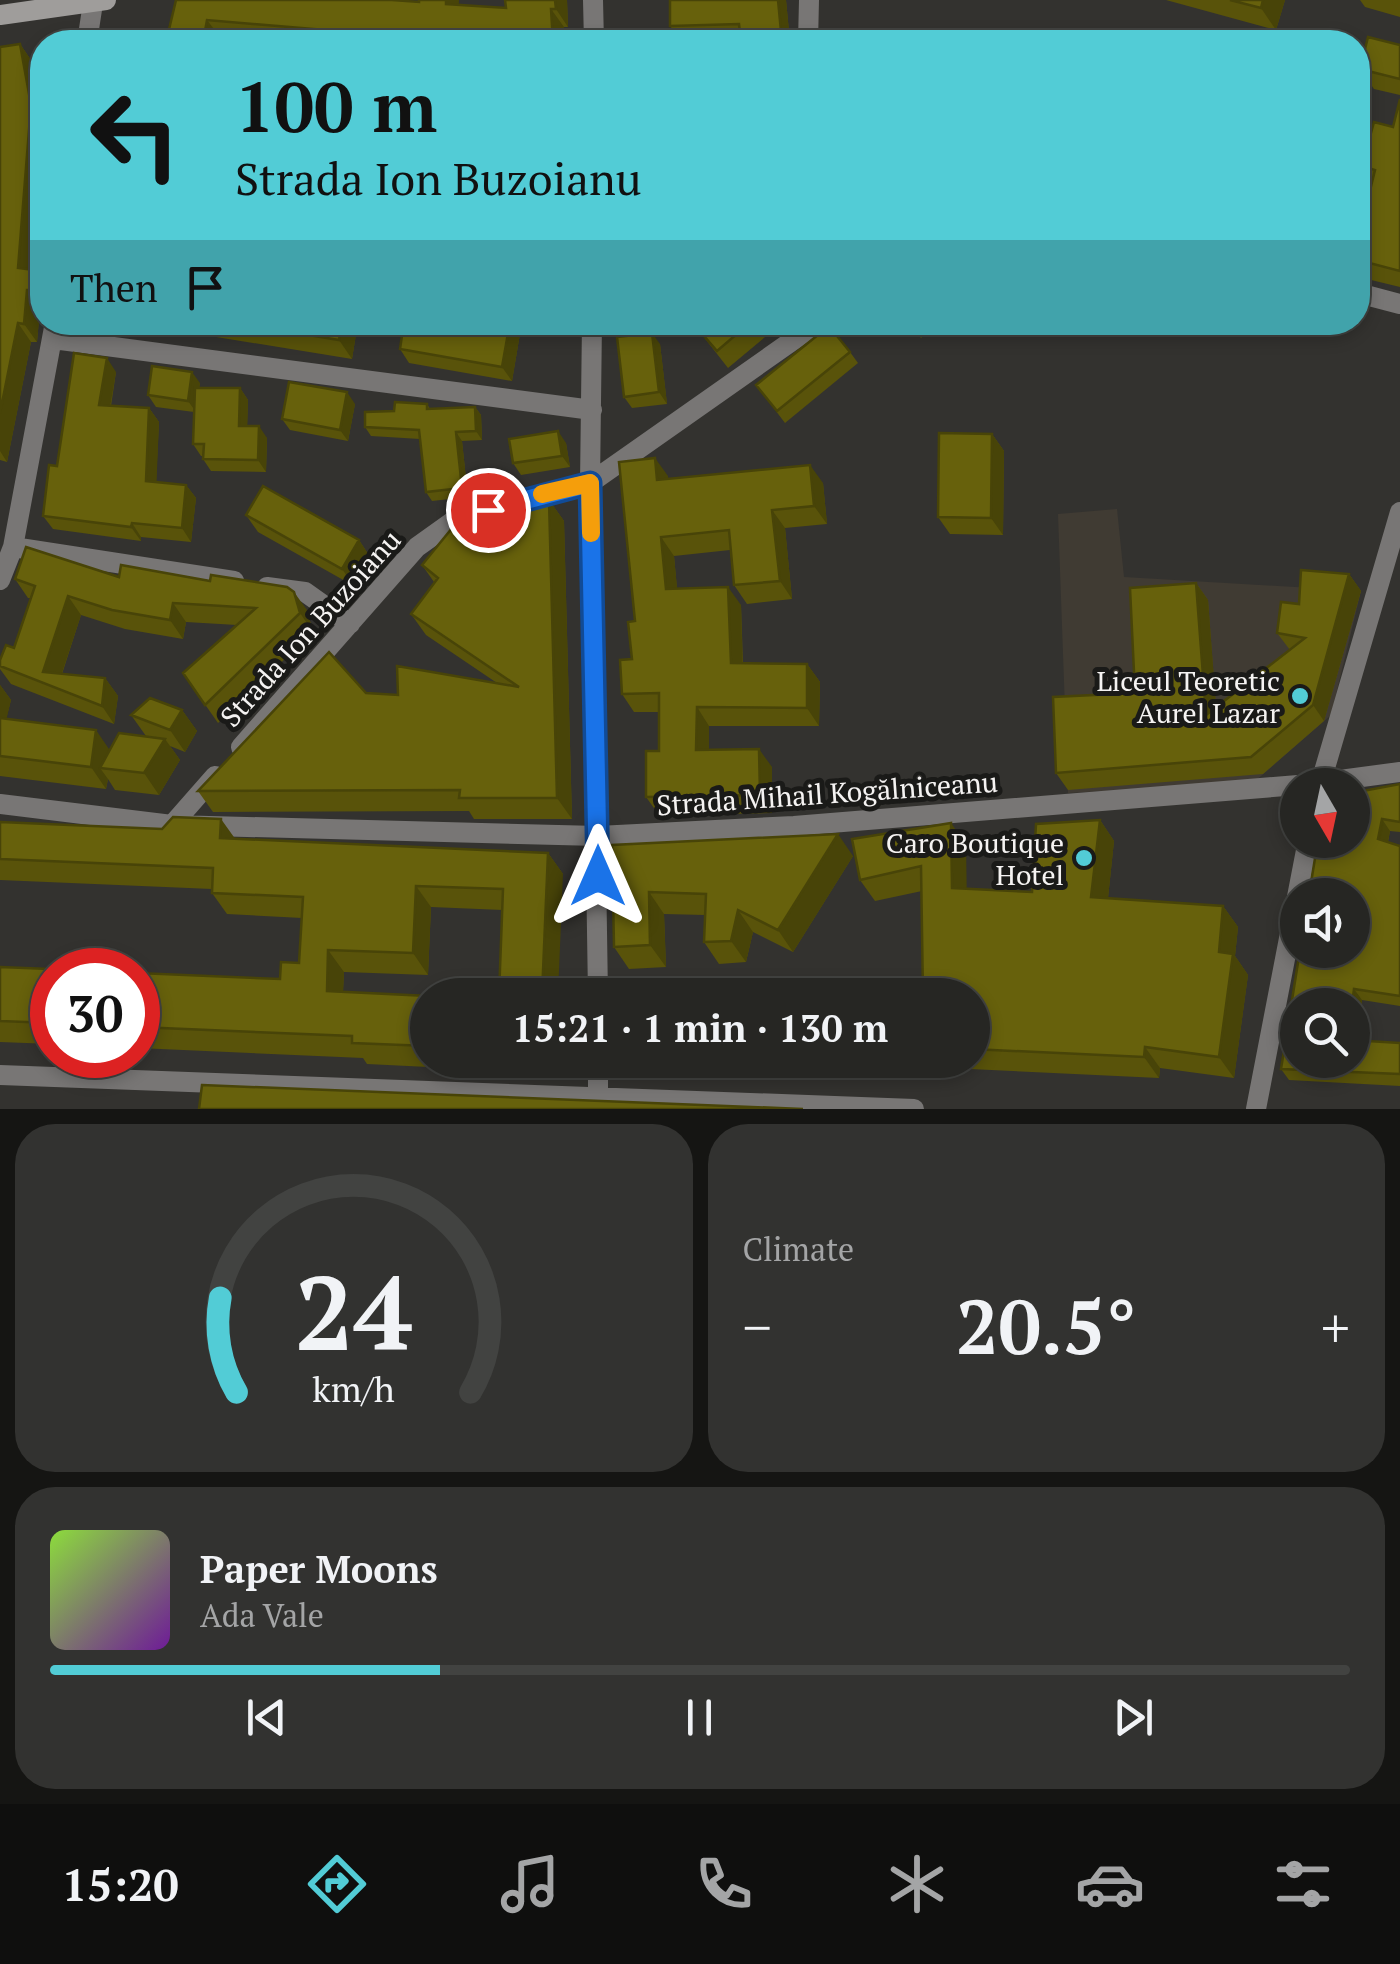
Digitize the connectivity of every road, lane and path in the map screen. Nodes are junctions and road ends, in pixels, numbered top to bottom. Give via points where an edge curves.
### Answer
1 (592, 0) edge
2 (809, 0) edge
3 (100, 2) edge
4 (0, 15) edge
5 (91, 30) edge
6 (593, 30) edge
7 (808, 30) edge
8 (1370, 297) edge
9 (1400, 304) edge
10 (53, 335) edge
11 (81, 335) edge
12 (592, 335) edge
13 (801, 335) edge
14 (592, 410) junction
15 (590, 483) junction
16 (1400, 512) edge
17 (13, 547) junction
18 (0, 580) edge
19 (350, 624) junction
20 (1325, 768) edge
21 (1400, 772) edge
22 (1370, 776) edge
23 (1280, 787) edge
24 (0, 804) edge
25 (172, 825) junction
26 (598, 836) junction
27 (1305, 858) edge
28 (598, 978) edge
29 (0, 1075) edge
30 (598, 1078) edge
31 (598, 1099) junction
32 (914, 1109) edge
33 (1256, 1109) edge

1 - 6 street
2 - 7 street
3 - 4 main road
3 - 5 street
8 - 9 street
10 - 17 street
11 - 14 street
12 - 14 street
13 - 15 street, Strada Ion Buzoianu
14 - 15 street
15 - 19 street, Strada Ion Buzoianu via 452,522 416,547
15 - 26 street
16 - 20 street
17 - 18 street
17 - 19 street via 304,592
19 - 25 street, Strada Ion Buzoianu
21 - 22 street, Strada Mihail Kogălniceanu
23 - 26 street, Strada Mihail Kogălniceanu
24 - 25 street, Strada Mihail Kogălniceanu
25 - 26 street, Strada Mihail Kogălniceanu
26 - 28 street
27 - 33 street
29 - 31 street
30 - 31 street
31 - 32 street

